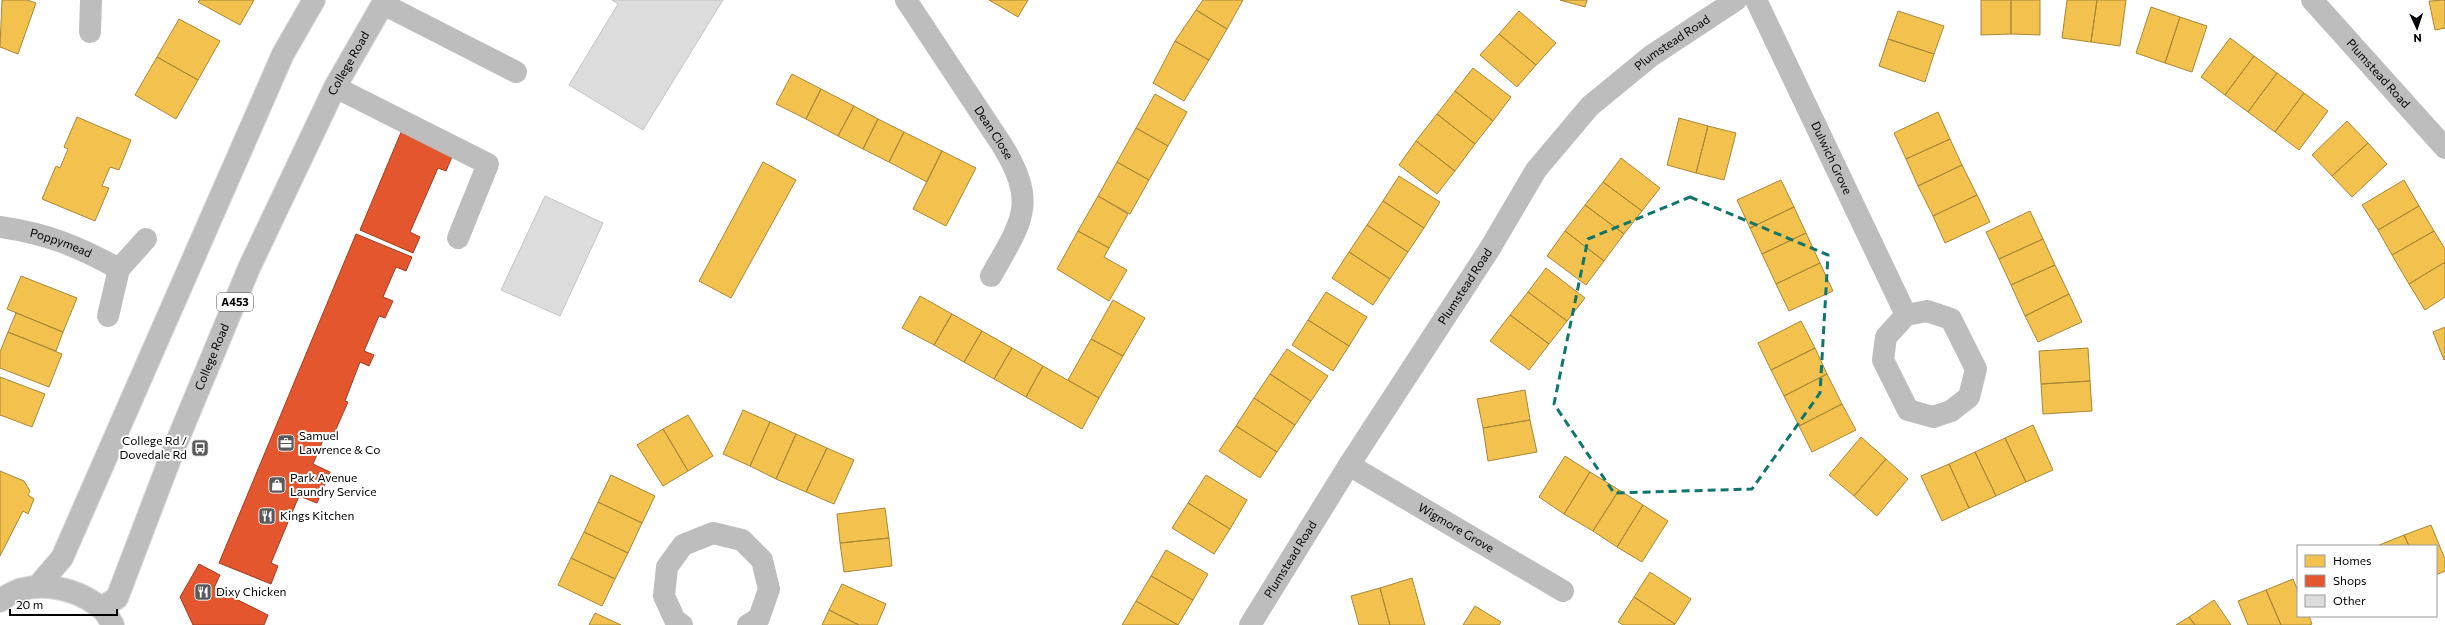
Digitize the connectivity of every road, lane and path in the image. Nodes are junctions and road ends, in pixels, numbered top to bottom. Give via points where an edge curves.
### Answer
1 (91, 0) edge
2 (314, 0) edge
3 (906, 0) edge
4 (1736, 0) edge
5 (1756, 0) edge
6 (2315, 0) edge
7 (384, 2) edge
8 (90, 32) dead end
9 (516, 72) dead end
10 (335, 86) junction
11 (2445, 148) edge
12 (0, 227) edge
13 (458, 238) dead end
14 (146, 239) dead end
15 (119, 269) junction
16 (991, 276) dead end
17 (1906, 315) junction
18 (108, 316) dead end
19 (1349, 465) junction
20 (38, 586) junction
21 (1563, 591) dead end
22 (1, 599) edge
23 (107, 617) edge
24 (682, 625) edge
25 (748, 625) edge
26 (1250, 625) edge

1 - 8 street
2 - 20 street via 283,54 62,558
3 - 16 street, Dean Close via 1014,163 1024,192 1020,225
4 - 19 street, Plumstead Road via 1651,56 1590,106 1536,170 1489,250
5 - 17 street, Dulwich Grove
6 - 11 street, Plumstead Road
7 - 9 street
7 - 10 street, College Road / A453
10 - 13 street via 488,164
10 - 23 street, College Road / A453 via 249,268
12 - 15 street, Poppymead via 34,232 81,248
14 - 15 street
15 - 18 street
17 - 17 street via 1927,311 1951,319 1976,369 1969,397 1951,411 1933,417 1908,410 1883,360 1886,337
19 - 21 street, Wigmore Grove
19 - 26 street, Plumstead Road
20 - 22 street via 20,589
20 - 23 street via 58,588 83,597
24 - 25 street via 675,620 664,596 667,567 683,545 712,533 742,540 762,560 770,589 759,618

